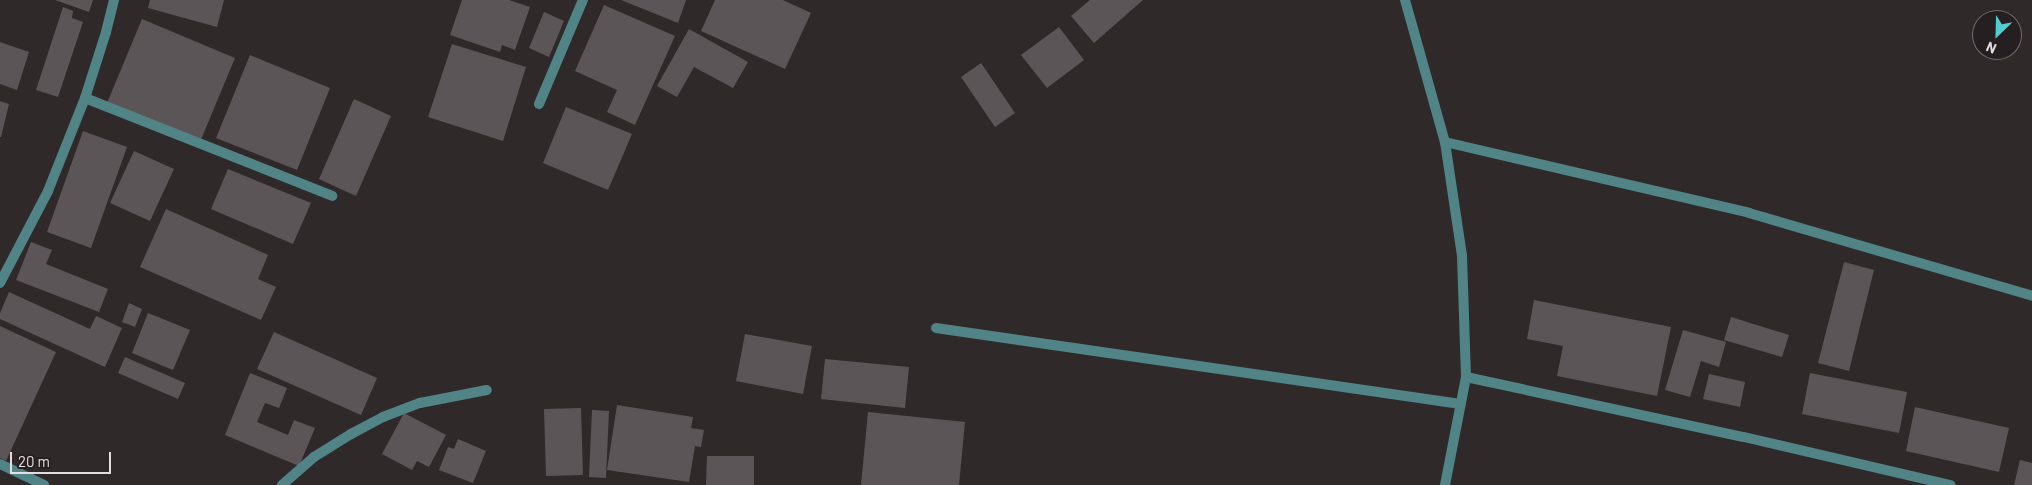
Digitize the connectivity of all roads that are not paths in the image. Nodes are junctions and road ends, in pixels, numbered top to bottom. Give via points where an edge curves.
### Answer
1 (114, 0) edge
2 (583, 0) edge
3 (1406, 0) edge
4 (84, 98) junction
5 (539, 104) dead end
6 (1445, 142) junction
7 (332, 196) dead end
8 (0, 283) edge
9 (2032, 296) edge
10 (936, 328) dead end
11 (1466, 377) junction
12 (487, 390) dead end
13 (1461, 404) junction
14 (0, 464) edge
15 (44, 485) edge
16 (282, 485) edge
17 (1445, 485) edge
18 (1950, 485) edge

1 - 4 street
2 - 5 street
3 - 6 street
4 - 7 street
4 - 8 street via 48,191
6 - 9 street via 1749,213
6 - 11 street via 1462,256
10 - 13 street
11 - 13 street
11 - 18 street
12 - 16 street via 420,403 383,417 314,457
13 - 17 street
14 - 15 street

